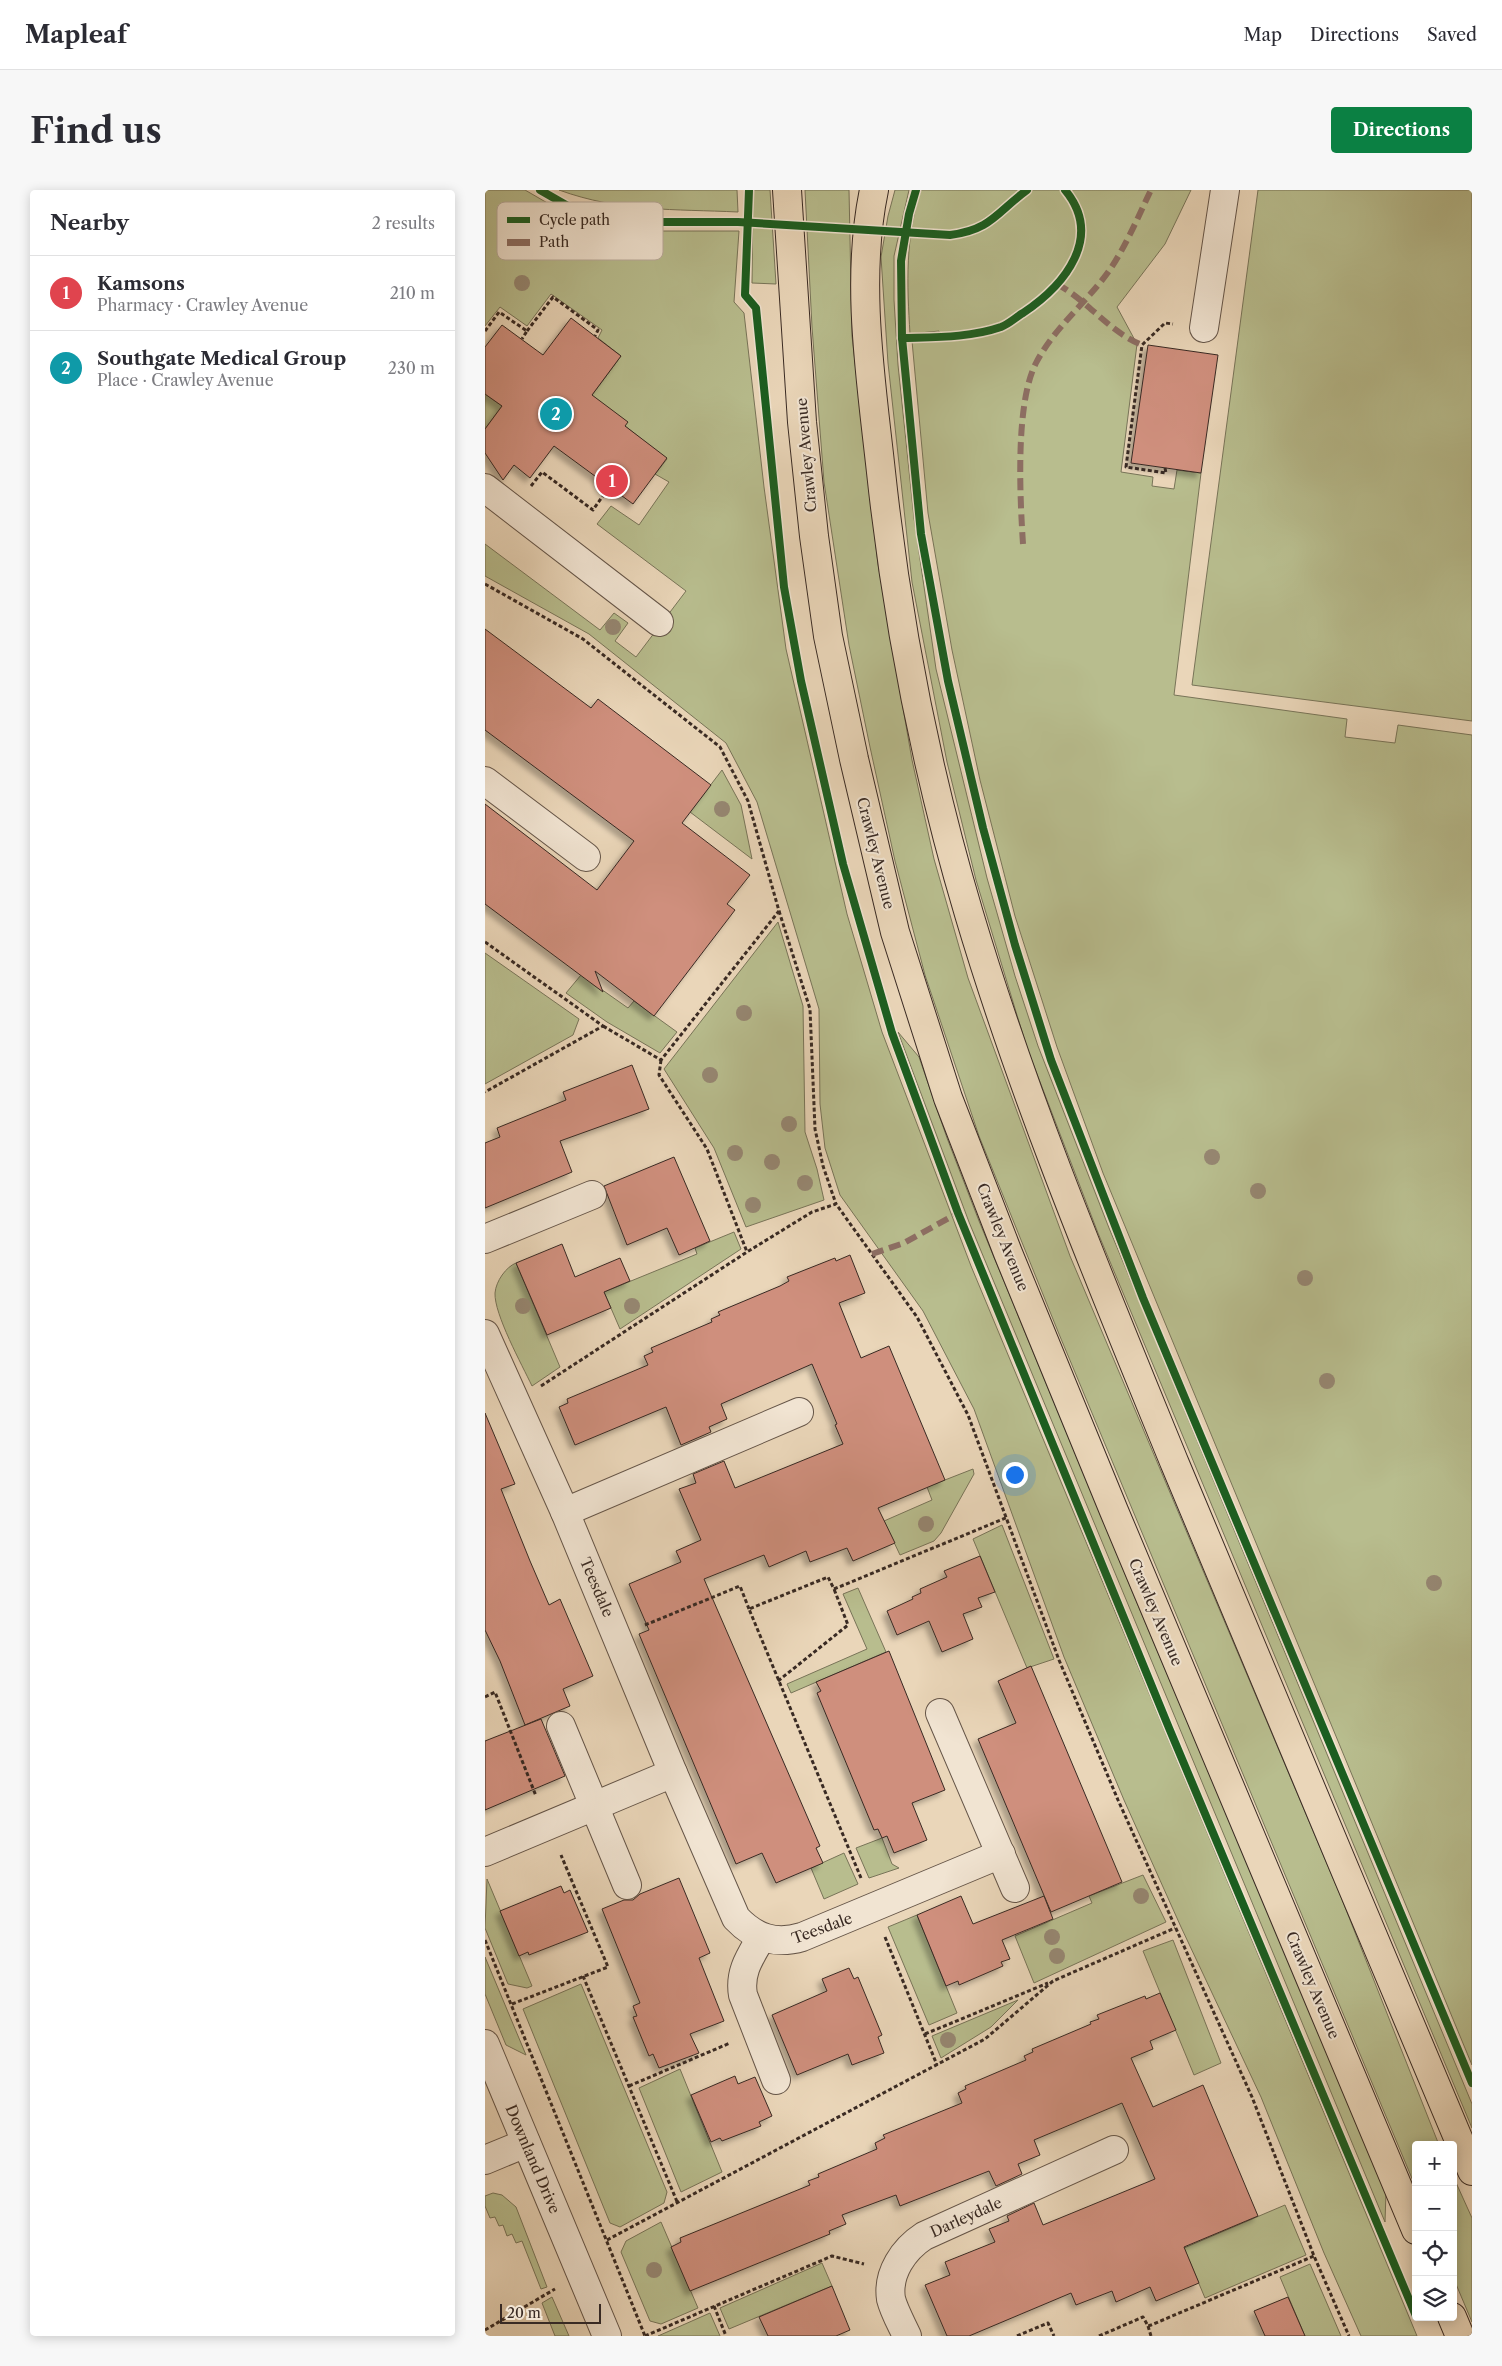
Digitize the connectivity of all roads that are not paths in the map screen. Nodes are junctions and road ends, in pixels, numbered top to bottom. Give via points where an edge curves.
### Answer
1 (787, 190) edge
2 (874, 190) edge
3 (1225, 190) edge
4 (1204, 328) road end
5 (485, 488) edge
6 (659, 622) dead end
7 (485, 781) edge
8 (586, 858) dead end
9 (592, 1195) dead end
10 (485, 1239) edge
11 (485, 1334) edge
12 (799, 1412) dead end
13 (565, 1512) junction
14 (940, 1713) dead end
15 (561, 1726) dead end
16 (673, 1773) junction
17 (594, 1806) junction
18 (485, 1852) edge
19 (1001, 1854) junction
20 (627, 1885) dead end
21 (1015, 1888) dead end
22 (761, 1938) junction
23 (485, 2044) edge
24 (777, 2080) dead end
25 (526, 2143) junction
26 (1114, 2150) dead end
27 (485, 2160) edge
28 (1472, 2171) edge
29 (1412, 2220) edge
30 (1454, 2321) edge
31 (607, 2336) edge
32 (907, 2336) edge
33 (1460, 2336) edge

1 - 29 main road, Crawley Avenue via 802,422 815,545 850,740 895,932 948,1098 1008,1253
2 - 28 main road via 864,260 887,525 932,777 969,912 1009,1037 1078,1228
3 - 4 street
5 - 6 street
7 - 8 street
9 - 10 street
11 - 13 street, Teesdale
12 - 13 street
13 - 16 street, Teesdale
14 - 19 street
15 - 17 street
16 - 17 street
16 - 22 street, Teesdale via 736,1918
17 - 18 street
17 - 20 street
19 - 21 street
19 - 22 street, Teesdale via 788,1941
22 - 24 street via 743,1970 741,1982 743,1995
23 - 25 street, Downland Drive
25 - 27 street
25 - 31 street, Downland Drive
26 - 32 street, Darleydale via 924,2236 910,2247 893,2272 891,2300
30 - 33 main road

